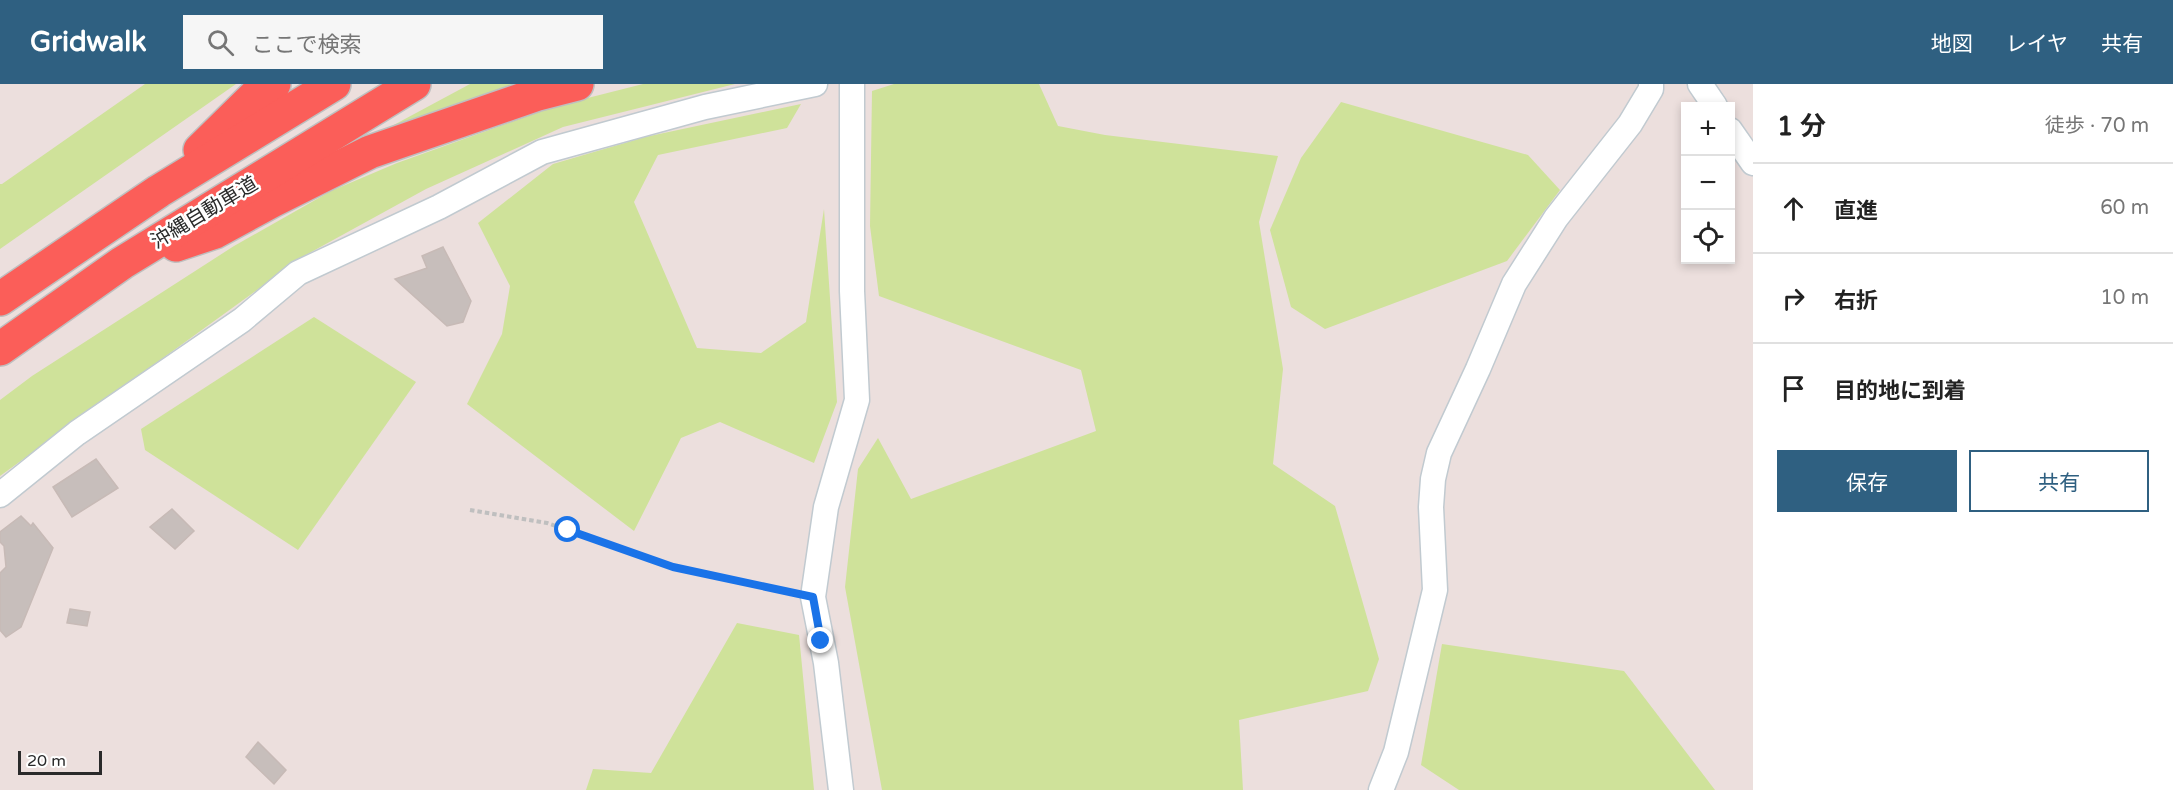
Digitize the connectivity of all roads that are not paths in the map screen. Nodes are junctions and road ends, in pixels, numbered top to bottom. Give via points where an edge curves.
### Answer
1 (274, 84) edge
2 (334, 84) edge
3 (414, 84) edge
4 (576, 84) edge
5 (815, 84) edge
6 (852, 84) edge
7 (1651, 84) edge
8 (1700, 84) edge
9 (1712, 102) edge
10 (1735, 136) edge
11 (1753, 163) edge
12 (159, 191) junction
13 (122, 263) junction
14 (0, 299) edge
15 (0, 349) edge
16 (0, 495) edge
17 (841, 790) edge
18 (1381, 790) edge

1 - 12 highway via 256,95
2 - 12 highway, 沖縄自動車道
3 - 13 highway, 沖縄自動車道
4 - 13 highway via 370,152 215,232
5 - 16 street via 705,107 542,152 440,207 298,273 242,320 77,433
6 - 17 street via 852,291 857,400 826,507 813,597 826,663
7 - 18 street via 1630,124 1556,218 1514,284 1438,453 1431,507 1435,590 1396,752
8 - 9 street
10 - 11 street
12 - 14 highway, 沖縄自動車道
13 - 15 highway, 沖縄自動車道

